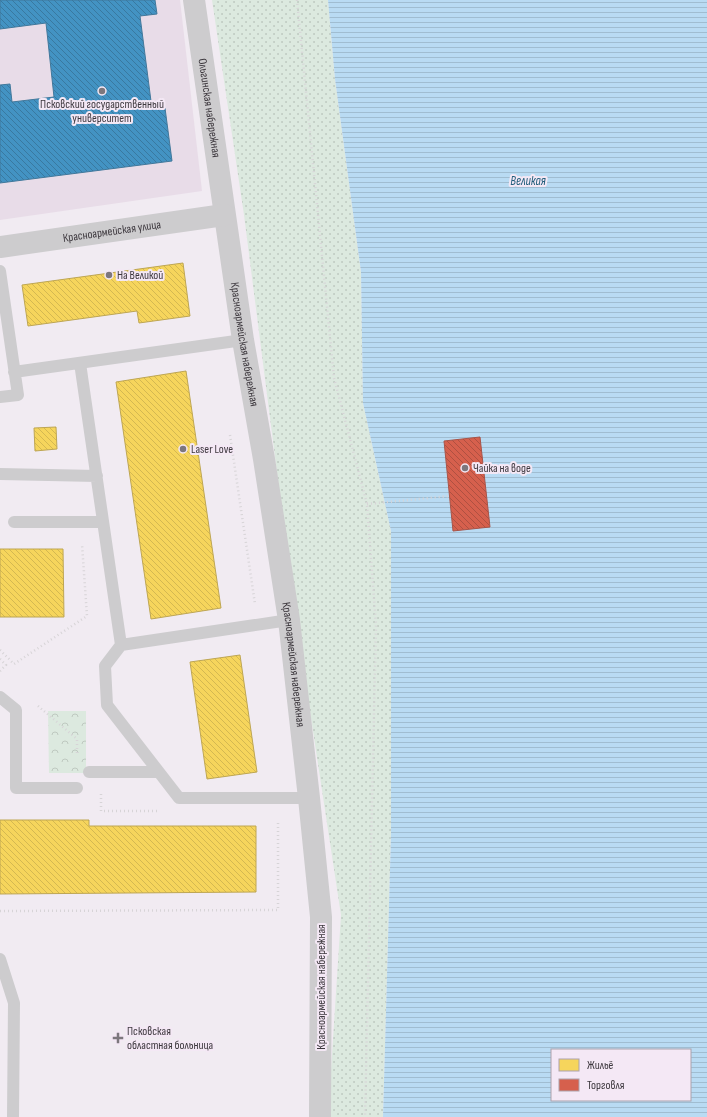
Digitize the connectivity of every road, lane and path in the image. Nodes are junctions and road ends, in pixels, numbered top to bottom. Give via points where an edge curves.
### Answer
1 (194, 0) edge
2 (297, 0) edge
3 (224, 215) junction
4 (0, 247) edge
5 (0, 271) edge
6 (243, 340) junction
7 (80, 363) junction
8 (14, 372) junction
9 (0, 397) edge
10 (230, 434) dead end
11 (0, 474) edge
12 (97, 476) junction
13 (450, 496) dead end
14 (367, 504) junction
15 (14, 522) dead end
16 (81, 522) junction
17 (103, 522) junction
18 (288, 620) junction
19 (258, 625) junction
20 (122, 645) junction
21 (0, 650) edge
22 (0, 660) edge
23 (0, 671) edge
24 (0, 697) edge
25 (89, 772) dead end
26 (159, 772) junction
27 (77, 788) dead end
28 (278, 798) junction
29 (309, 798) junction
30 (0, 911) edge
31 (0, 960) edge
32 (13, 1117) edge
33 (320, 1117) edge
34 (365, 1117) edge

1 - 3 street, Ольгинская набережная
2 - 14 path via 334,378
3 - 4 street, Красноармейская улица
3 - 6 street, Красноармейская набережная
5 - 8 lane
6 - 7 lane
6 - 18 street, Красноармейская набережная
7 - 8 lane
7 - 12 lane
8 - 9 lane via 18,394
10 - 19 path
11 - 12 lane
12 - 17 lane
13 - 14 path
14 - 34 path via 376,625
15 - 16 lane
16 - 17 lane
16 - 21 path via 87,616 14,664
17 - 20 lane
18 - 19 lane
18 - 29 street, Красноармейская набережная
19 - 20 lane
20 - 26 lane via 105,666 107,704
22 - 23 path via 6,666
24 - 27 lane via 16,710 16,788
25 - 26 lane
26 - 28 lane via 180,798
28 - 29 lane
28 - 30 path via 278,910
29 - 33 street, Красноармейская набережная via 321,917
31 - 32 lane via 14,1003

